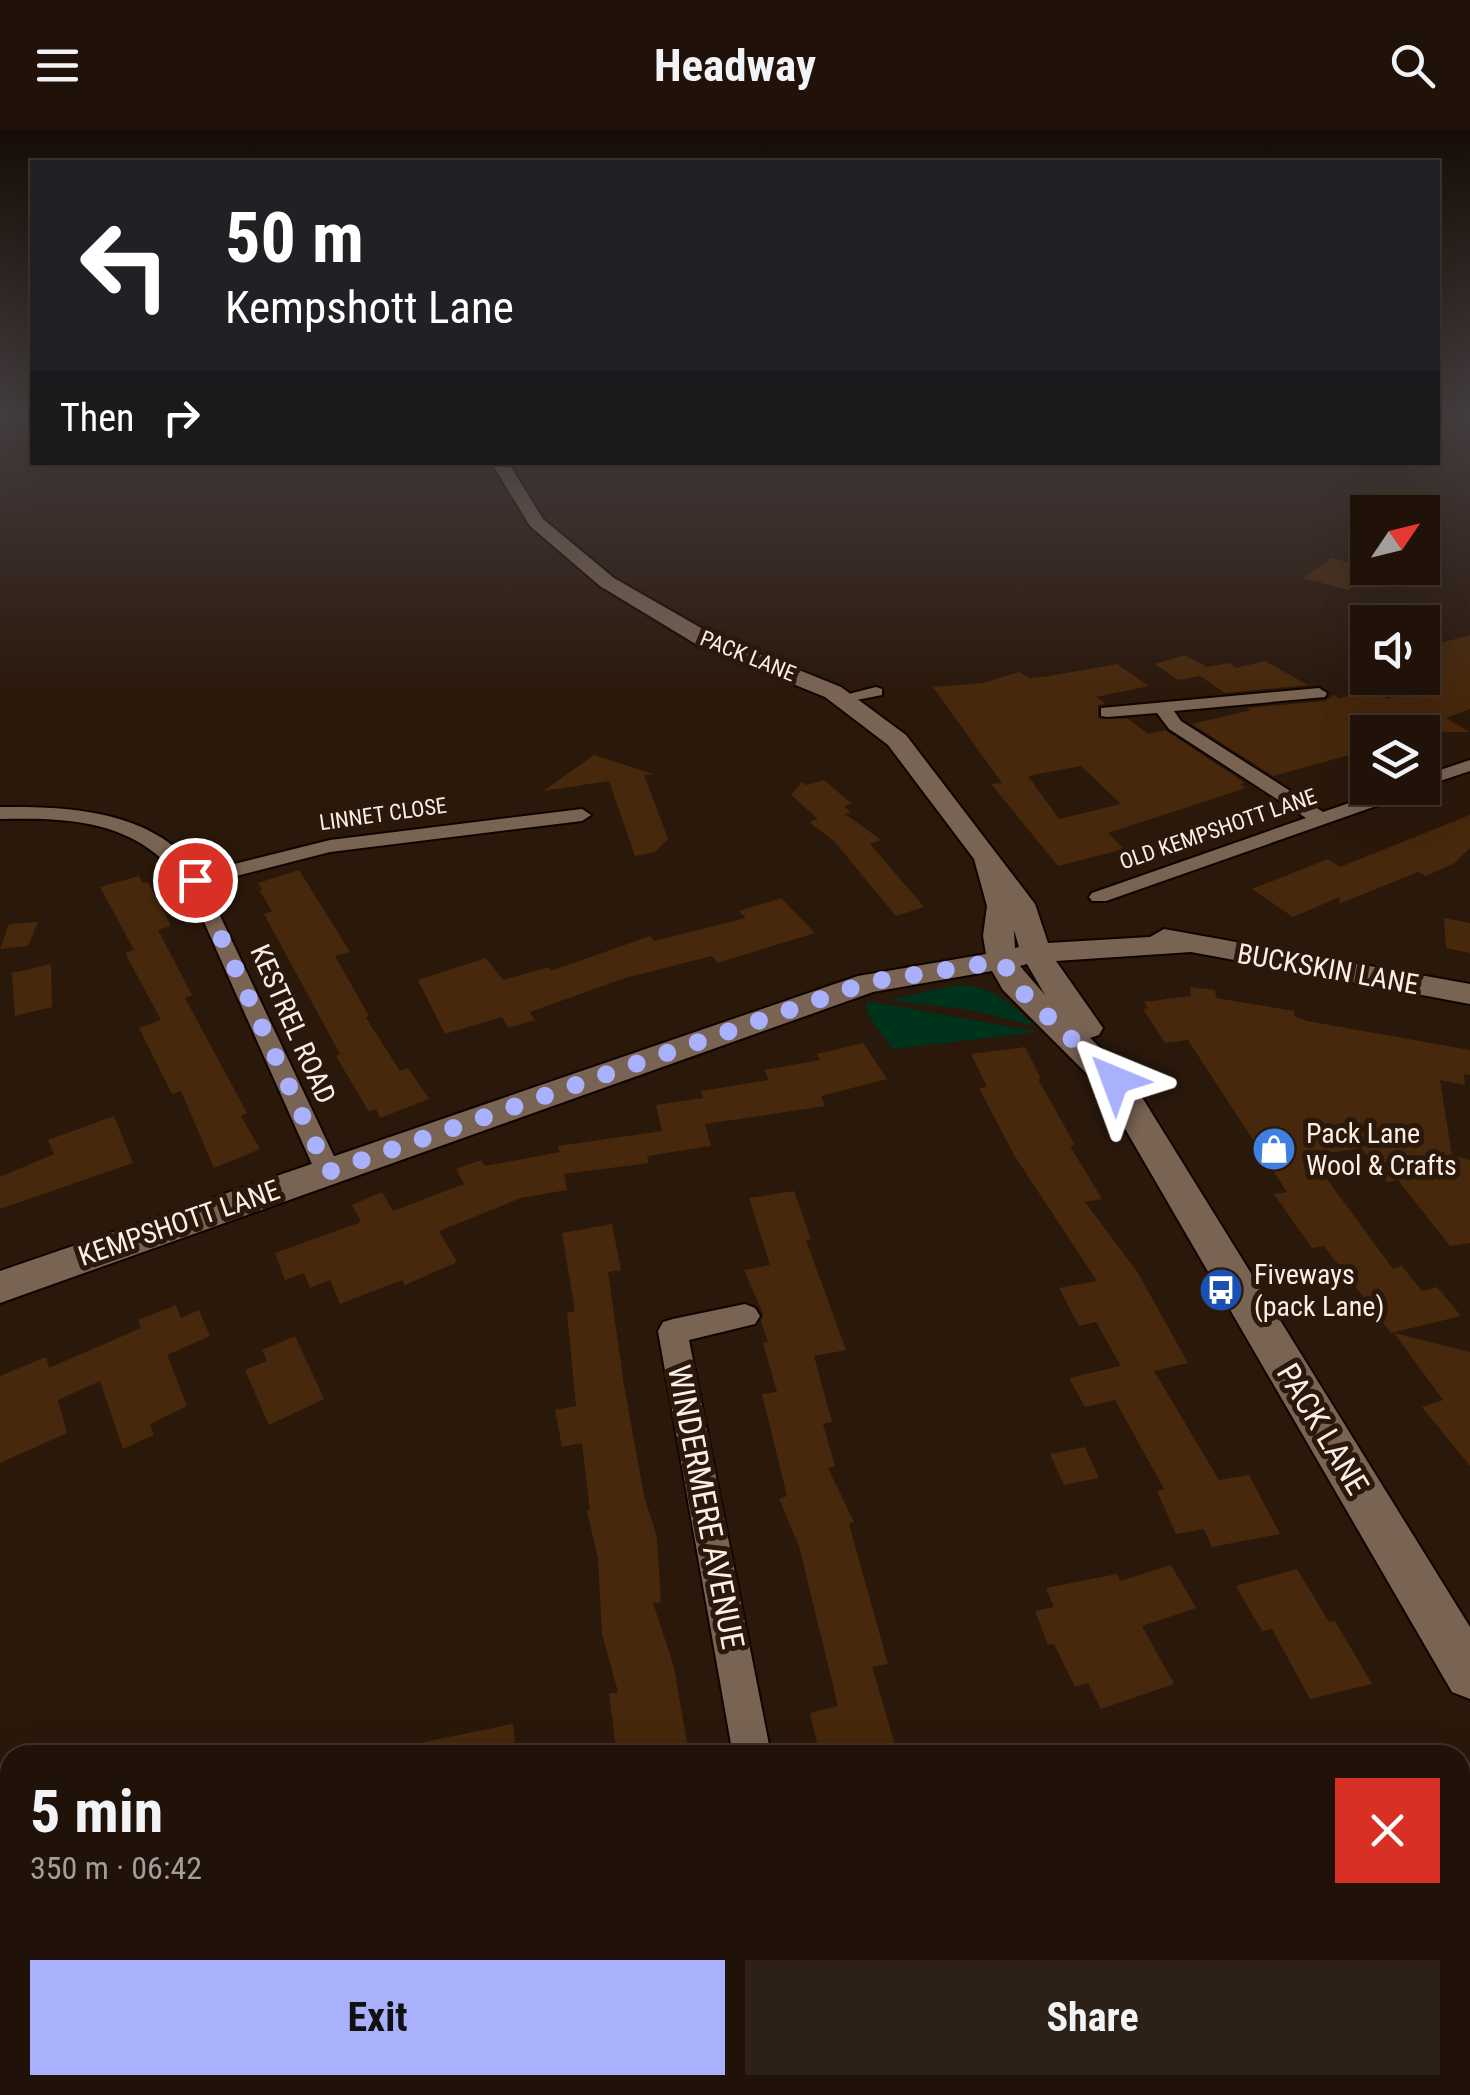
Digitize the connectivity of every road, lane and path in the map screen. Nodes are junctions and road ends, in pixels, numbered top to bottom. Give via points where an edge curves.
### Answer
1 (528, 509) edge
2 (876, 692) dead end
3 (1319, 693) dead end
4 (840, 698) junction
5 (1162, 707) junction
6 (1107, 712) dead end
7 (1470, 765) edge
8 (1440, 776) edge
9 (1363, 805) edge
10 (0, 813) edge
11 (582, 815) dead end
12 (1322, 820) junction
13 (195, 880) junction
14 (1099, 898) dead end
15 (1015, 945) junction
16 (1470, 994) edge
17 (328, 1172) junction
18 (0, 1287) edge
19 (745, 1316) dead end
20 (1470, 1674) edge
21 (750, 1745) edge

1 - 4 street, PACK LANE via 607,582 707,641
2 - 4 street
3 - 5 street
4 - 15 street, PACK LANE via 913,758 986,861
5 - 6 street
5 - 12 street via 1175,725
7 - 8 street
9 - 12 street, OLD KEMPSHOTT LANE
10 - 13 street, KESTREL ROAD via 84,817 130,828 172,851
11 - 13 street, LINNET CLOSE via 330,846
12 - 14 street, OLD KEMPSHOTT LANE
13 - 17 street, KESTREL ROAD
15 - 16 street, BUCKSKIN LANE via 1187,944
15 - 17 street, KEMPSHOTT LANE via 869,982
15 - 20 street, PACK LANE via 1104,1050 1115,1080
17 - 18 street, KEMPSHOTT LANE
19 - 21 street, WINDERMERE AVENUE via 673,1331

